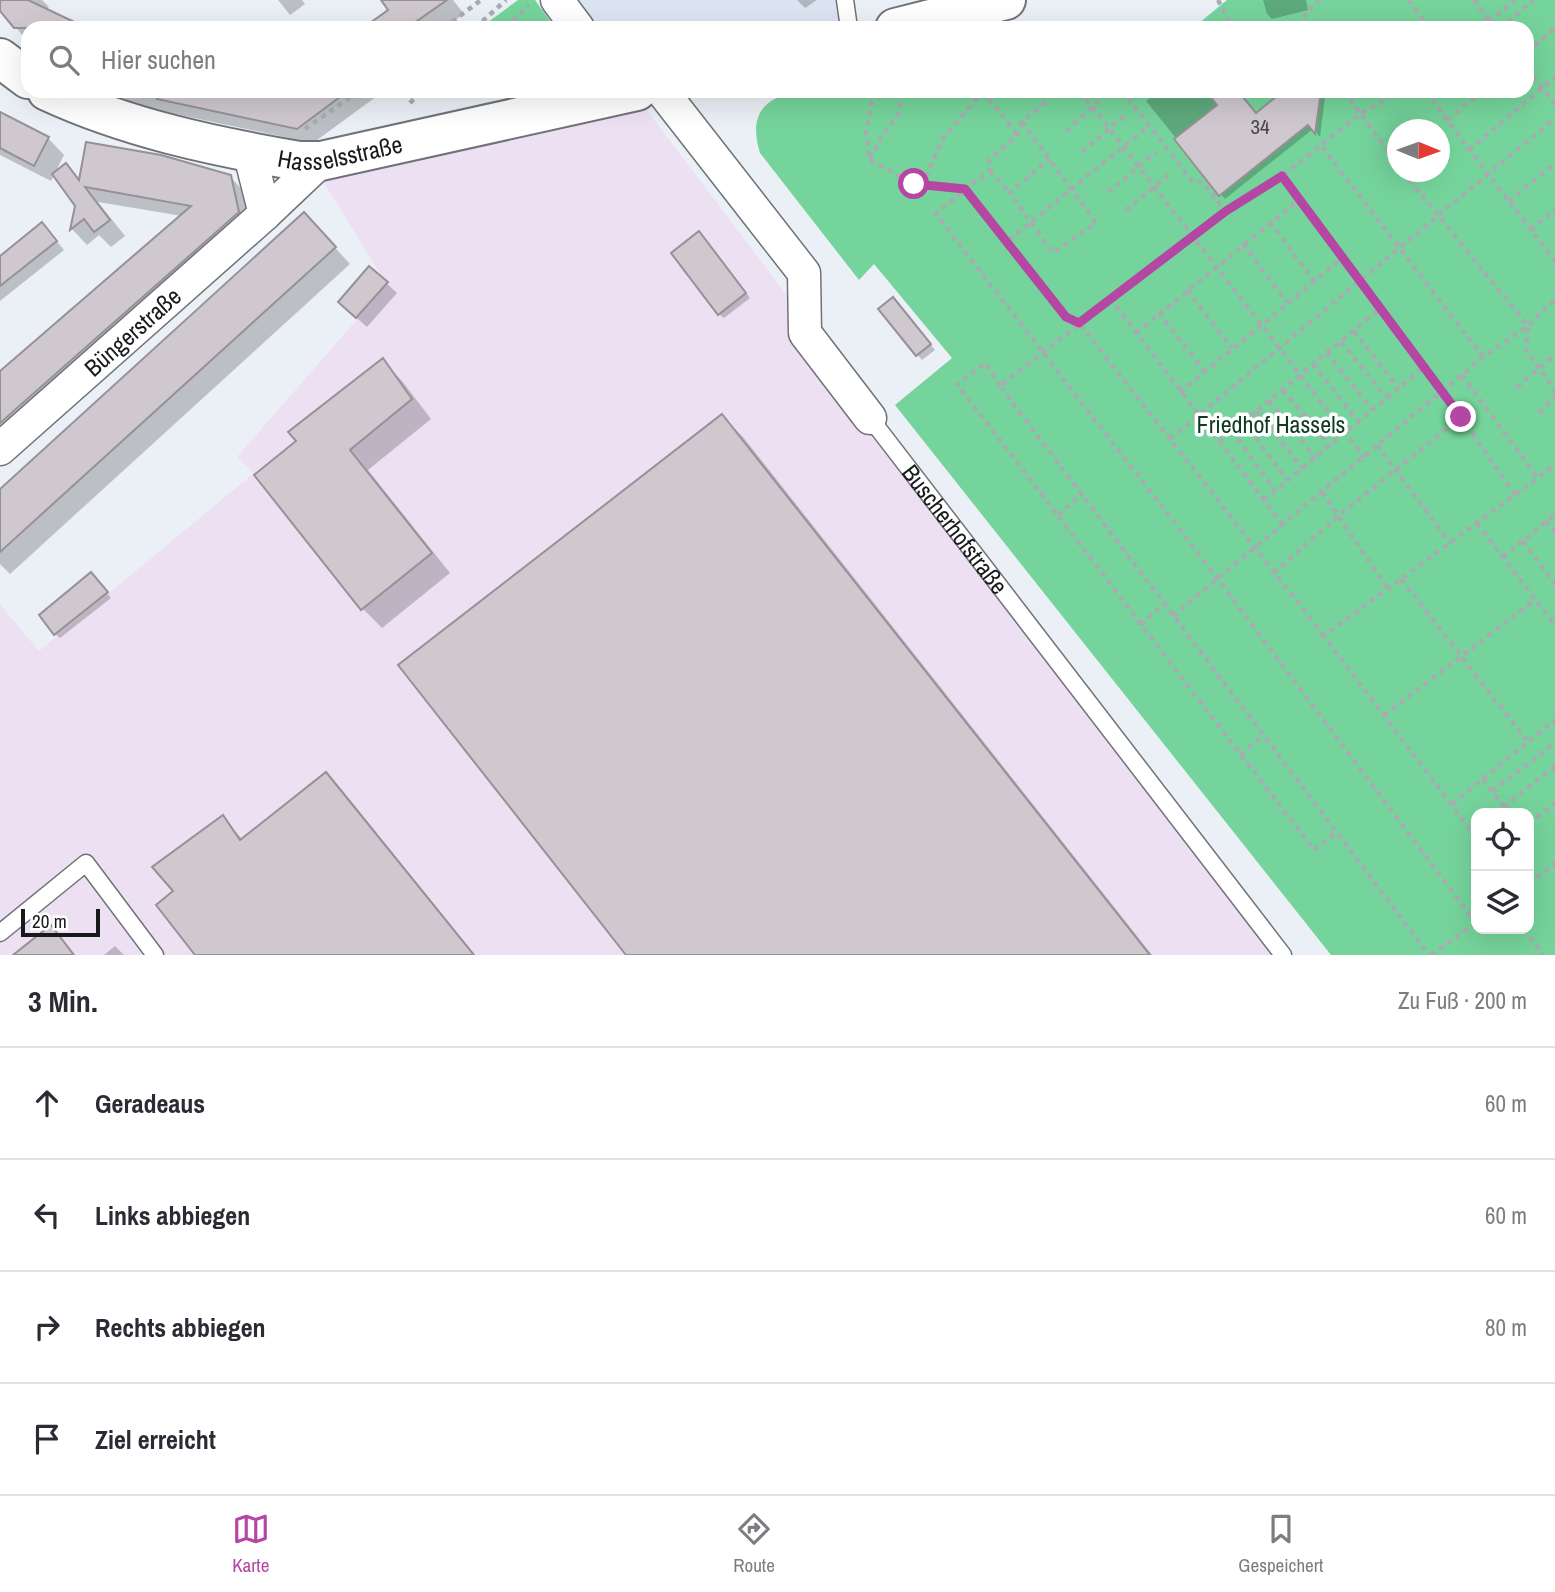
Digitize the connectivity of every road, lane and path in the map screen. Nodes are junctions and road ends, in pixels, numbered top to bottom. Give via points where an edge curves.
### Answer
1 (481, 0) edge
2 (506, 0) edge
3 (535, 0) edge
4 (557, 0) edge
5 (845, 0) edge
6 (1006, 0) edge
7 (1218, 0) edge
8 (1319, 0) edge
9 (1408, 0) edge
10 (1474, 0) edge
11 (1515, 0) edge
12 (1534, 0) edge
13 (453, 21) edge
14 (483, 21) edge
15 (513, 21) edge
16 (573, 21) edge
17 (848, 21) edge
18 (923, 21) edge
19 (1229, 21) edge
20 (1306, 21) edge
21 (1424, 21) edge
22 (1487, 21) edge
23 (1490, 21) edge
24 (1508, 21) edge
25 (1555, 29) edge
26 (1534, 46) edge
27 (0, 58) edge
28 (21, 74) edge
29 (1555, 77) edge
30 (1534, 78) edge
31 (1542, 88) junction
32 (1534, 95) edge
33 (62, 98) edge
34 (349, 98) edge
35 (415, 98) edge
36 (597, 98) edge
37 (667, 98) edge
38 (879, 98) edge
39 (902, 98) edge
40 (977, 98) edge
41 (988, 98) edge
42 (1050, 98) edge
43 (1086, 98) edge
44 (1102, 98) edge
45 (1127, 98) edge
46 (1349, 98) edge
47 (1389, 98) edge
48 (1432, 98) edge
49 (1474, 98) edge
50 (1530, 98) edge
51 (410, 103) dead end
52 (1555, 104) edge
53 (1092, 106) junction
54 (1126, 114) dead end
55 (1360, 114) junction
56 (1555, 118) edge
57 (1446, 119) edge
58 (1448, 119) edge
59 (1022, 122) junction
60 (1450, 124) edge
61 (1149, 126) junction
62 (1109, 129) junction
63 (1066, 131) dead end
64 (1017, 135) junction
65 (1123, 147) junction
66 (1322, 147) junction
67 (1387, 150) edge
68 (1469, 150) junction
69 (249, 151) junction
70 (1082, 152) dead end
71 (1156, 152) dead end
72 (1049, 159) junction
73 (305, 160) junction
74 (870, 160) junction
75 (1555, 163) edge
76 (1138, 167) junction
77 (990, 172) junction
78 (1170, 174) dead end
79 (1488, 174) junction
80 (1282, 176) junction
81 (1410, 182) edge
82 (922, 186) junction
83 (1073, 188) junction
84 (965, 189) junction
85 (1155, 189) junction
86 (1108, 192) dead end
87 (1010, 193) junction
88 (1299, 200) junction
89 (1509, 201) junction
90 (1126, 209) dead end
91 (1555, 209) edge
92 (1226, 211) junction
93 (265, 214) junction
94 (1436, 216) junction
95 (1270, 222) junction
96 (1030, 223) junction
97 (1531, 229) junction
98 (1192, 237) junction
99 (1009, 240) junction
100 (1243, 244) junction
101 (1399, 249) junction
102 (1343, 258) junction
103 (1554, 259) edge
104 (1215, 267) junction
105 (1314, 281) junction
106 (1360, 281) junction
107 (1187, 290) junction
108 (1110, 298) junction
109 (1555, 299) edge
110 (1288, 302) junction
111 (1381, 309) junction
112 (1160, 313) junction
113 (1079, 323) junction
114 (1259, 325) junction
115 (1528, 326) junction
116 (1354, 331) junction
117 (1136, 333) junction
118 (1341, 342) junction
119 (1232, 348) junction
120 (1278, 349) junction
121 (1044, 351) junction
122 (1327, 353) junction
123 (1555, 355) edge
124 (1483, 357) junction
125 (1313, 364) junction
126 (1424, 367) junction
127 (1539, 368) junction
128 (1204, 371) junction
129 (1462, 375) junction
130 (1300, 376) junction
131 (1000, 386) junction
132 (1517, 387) dead end
133 (1398, 388) junction
134 (1283, 390) junction
135 (1443, 391) junction
136 (1180, 392) junction
137 (1555, 394) edge
138 (1387, 398) junction
139 (1269, 401) junction
140 (1257, 411) junction
141 (1372, 411) junction
142 (1539, 413) dead end
143 (1198, 416) junction
144 (1461, 417) junction
145 (870, 418) joint
146 (1244, 422) junction
147 (1359, 422) junction
148 (1232, 431) junction
149 (1345, 433) junction
150 (1170, 439) junction
151 (1219, 442) junction
152 (1330, 446) junction
153 (1377, 446) junction
154 (0, 449) edge
155 (1316, 457) junction
156 (1364, 457) junction
157 (1555, 466) edge
158 (1302, 468) junction
159 (1395, 470) junction
160 (1538, 478) junction
161 (1288, 480) junction
162 (1275, 490) junction
163 (1322, 492) junction
164 (1082, 494) junction
165 (1515, 495) junction
166 (1264, 500) junction
167 (1555, 514) edge
168 (1058, 515) junction
169 (1338, 516) junction
170 (1546, 522) junction
171 (1477, 523) junction
172 (1283, 525) junction
173 (1555, 533) edge
174 (1522, 541) junction
175 (1450, 543) junction
176 (1255, 548) junction
177 (1503, 557) junction
178 (1274, 573) junction
179 (1217, 578) junction
180 (1401, 579) junction
181 (1555, 584) edge
182 (1388, 589) junction
183 (1535, 600) junction
184 (1164, 603) junction
185 (1173, 616) junction
186 (1141, 625) junction
187 (1555, 626) edge
188 (1324, 636) junction
189 (1460, 658) junction
190 (1384, 715) junction
191 (1555, 720) edge
192 (1263, 735) junction
193 (1528, 742) junction
194 (1555, 743) edge
195 (1241, 755) junction
196 (1555, 766) edge
197 (1483, 779) junction
198 (1492, 791) junction
199 (1555, 803) edge
200 (1452, 804) junction
201 (1504, 807) joint
202 (1534, 820) edge
203 (1471, 830) edge
204 (1336, 832) junction
205 (1555, 863) edge
206 (1534, 880) edge
207 (1471, 916) edge
208 (1471, 926) edge
209 (0, 933) edge
210 (1528, 934) edge
211 (155, 955) edge
212 (1283, 955) edge
213 (1430, 955) edge
214 (1543, 955) edge

1 - 13 path
2 - 14 path
3 - 15 path
4 - 16 street
5 - 17 lane
6 - 18 street
7 - 19 path
8 - 20 path via 1305,14
9 - 21 path
10 - 22 path
11 - 23 path
12 - 24 path
25 - 26 path
27 - 28 street
29 - 31 path
30 - 31 path
31 - 32 path
31 - 52 path
33 - 69 street, Hasselsstraße via 138,126
34 - 73 path via 293,137
35 - 51 path
36 - 73 street, Hasselsstraße
37 - 145 street, Buscherhofstraße via 804,273 805,333
38 - 74 path via 872,102 866,132
39 - 74 path via 898,115
40 - 82 path via 942,140
41 - 64 path
42 - 59 path
43 - 53 path
44 - 53 path
45 - 61 path
46 - 55 path
47 - 55 path
48 - 57 path
49 - 58 path
50 - 68 path
53 - 62 path
53 - 63 path
54 - 62 path
55 - 66 path
55 - 67 path
56 - 79 path
59 - 64 path
59 - 72 path
60 - 68 path
61 - 65 path
61 - 92 path via 1193,182 1203,182
62 - 65 path
62 - 70 path
64 - 77 path via 989,160
65 - 76 path
65 - 83 path
66 - 80 path
66 - 101 path
68 - 79 path
69 - 73 street, Hasselsstraße
69 - 93 street
71 - 76 path
72 - 83 path
72 - 87 path
73 - 93 street, Büngerstraße
74 - 82 path
75 - 89 path
76 - 85 path
76 - 86 path
77 - 84 path
77 - 87 path
78 - 85 path
79 - 89 path
79 - 94 path
80 - 88 path
80 - 92 path
81 - 94 path
82 - 84 path
83 - 96 path
83 - 96 path via 1096,223 1054,253
84 - 99 path
84 - 121 path via 936,214
85 - 90 path
85 - 98 path
87 - 96 path
88 - 95 path
88 - 102 path
89 - 97 path
91 - 97 path
92 - 98 path
93 - 154 street, Büngerstraße
94 - 101 path
94 - 115 path
95 - 100 path
95 - 105 path
96 - 99 path
97 - 103 path
98 - 104 path
98 - 108 path
99 - 113 path via 1066,317
100 - 104 path
100 - 110 path
101 - 106 path
101 - 124 path
102 - 105 path
102 - 106 path
104 - 107 path
104 - 114 path
105 - 110 path
106 - 111 path
106 - 120 path
107 - 112 path
107 - 119 path
108 - 113 path
108 - 117 path
109 - 115 path
110 - 114 path
111 - 116 path
111 - 126 path
112 - 117 path
112 - 128 path
113 - 121 path
113 - 150 path
114 - 119 path
114 - 120 path
115 - 124 path
115 - 127 path via 1526,350
116 - 118 path
116 - 133 path
117 - 136 path
118 - 122 path
118 - 138 path
119 - 128 path
120 - 130 path
120 - 143 path
121 - 131 path
121 - 179 path
122 - 125 path
122 - 141 path
123 - 127 path
124 - 129 path
125 - 130 path
125 - 147 path
126 - 133 path
126 - 135 path
127 - 132 path
127 - 137 path
128 - 136 path
129 - 135 path
129 - 160 path
130 - 134 path
130 - 149 path
131 - 164 path
131 - 168 path via 985,363 957,384
133 - 138 path
134 - 139 path
134 - 152 path
135 - 144 path
135 - 153 path
136 - 143 path
137 - 142 path
138 - 141 path
139 - 140 path
139 - 155 path
140 - 146 path
140 - 158 path
141 - 147 path
143 - 150 path
143 - 151 path
144 - 159 path
144 - 165 path
145 - 212 lane, Buscherhofstraße
146 - 148 path
146 - 161 path
147 - 149 path
148 - 151 path
148 - 162 path
149 - 152 path
149 - 156 path
150 - 176 path
151 - 166 path
152 - 155 path
153 - 156 path
153 - 159 path
155 - 158 path
156 - 163 path
157 - 160 path
158 - 161 path
159 - 169 path
159 - 175 path
160 - 165 path
161 - 162 path
162 - 166 path
163 - 169 path
163 - 172 path
164 - 168 path
164 - 184 path
165 - 171 path
166 - 172 path
167 - 170 path
168 - 186 path
169 - 178 path
169 - 182 path
170 - 173 path
170 - 174 path
171 - 175 path
171 - 177 path
172 - 176 path
174 - 177 path
174 - 181 path
175 - 180 path
176 - 178 path
176 - 179 path
177 - 183 path
178 - 188 path
179 - 185 path
179 - 207 path
180 - 182 path
180 - 189 path
182 - 188 path
183 - 187 path
183 - 189 path
184 - 185 path
184 - 186 path
185 - 192 path
186 - 195 path
188 - 190 path
189 - 190 path
189 - 193 path
190 - 200 path
191 - 193 path
192 - 195 path
192 - 204 path
193 - 197 path
194 - 198 path
195 - 204 path via 1314,850
196 - 201 path
197 - 198 path
197 - 200 path
198 - 201 path
199 - 202 path
200 - 203 path
204 - 213 path
205 - 206 path
208 - 213 path
209 - 211 lane via 86,863
210 - 214 path

